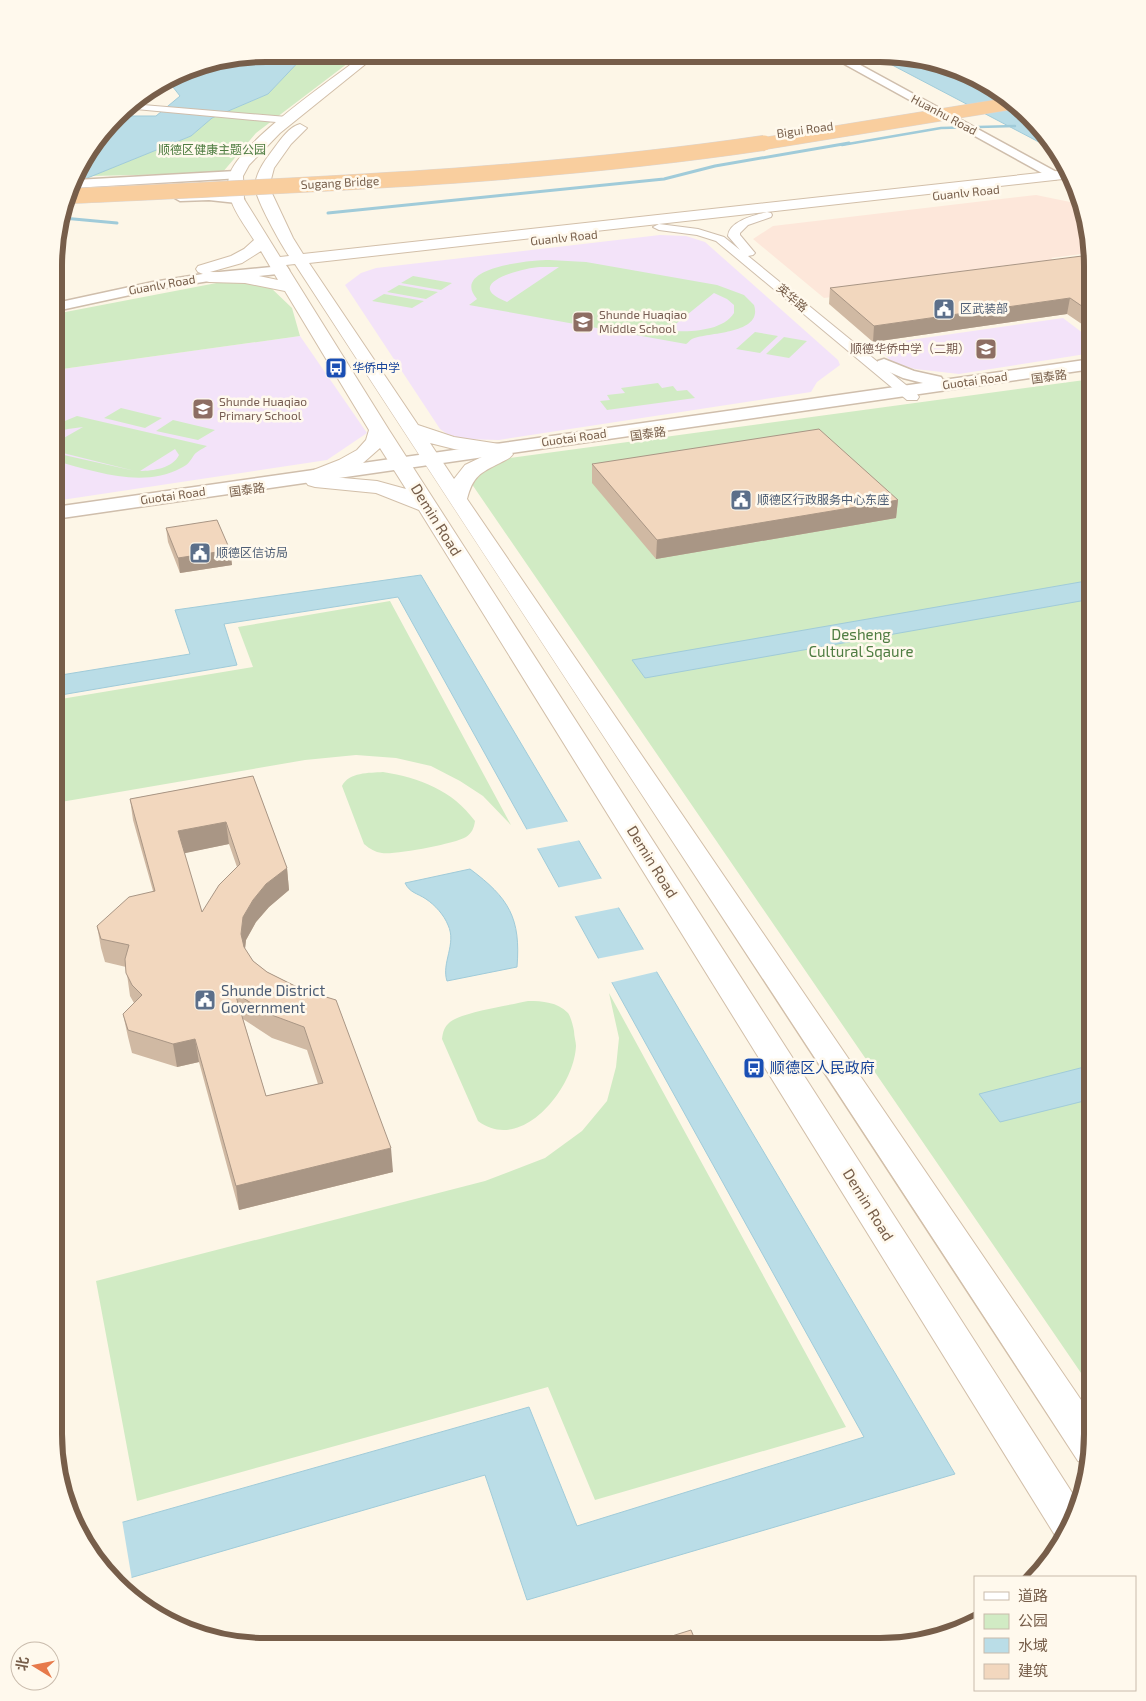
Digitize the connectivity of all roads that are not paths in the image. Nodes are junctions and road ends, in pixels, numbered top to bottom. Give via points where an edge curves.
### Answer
1 (360, 63) edge
2 (376, 63) edge
3 (848, 63) edge
4 (995, 98) edge
5 (1004, 105) edge
6 (139, 107) edge
7 (286, 120) junction
8 (605, 159) junction
9 (1063, 177) edge
10 (1064, 180) edge
11 (1064, 180) edge
12 (80, 184) edge
13 (237, 187) junction
14 (78, 189) edge
15 (75, 196) edge
16 (72, 203) edge
17 (767, 215) junction
18 (659, 227) junction
19 (360, 256) junction
20 (286, 260) junction
21 (206, 273) junction
22 (332, 279) junction
23 (62, 295) edge
24 (62, 306) edge
25 (879, 365) junction
26 (1084, 365) edge
27 (1084, 371) edge
28 (963, 383) junction
29 (912, 393) junction
30 (858, 397) junction
31 (411, 429) junction
32 (379, 430) junction
33 (501, 452) junction
34 (433, 462) junction
35 (402, 466) junction
36 (316, 478) junction
37 (457, 499) junction
38 (428, 506) junction
39 (62, 512) edge
40 (62, 516) edge
41 (1084, 1437) edge
42 (1066, 1517) edge

1 - 7 main road
2 - 20 main road via 286,141 267,168 262,187
3 - 9 street, Huanhu Road
4 - 8 highway, Bigui Road via 828,127
5 - 8 highway, Bigui Road, bridge via 714,151
6 - 7 street
7 - 13 main road via 250,153
8 - 14 highway, Sugang Bridge via 420,172
8 - 15 highway, Sugang Bridge, bridge via 424,179
10 - 17 main road, Guanlv Road
11 - 19 main road, Guanlv Road
12 - 13 street via 159,180
13 - 16 street via 209,196
13 - 20 main road, Demin Road
17 - 18 main road, Guanlv Road
17 - 25 street, 英华路 via 744,224 734,232 734,236 760,263
18 - 19 main road, Guanlv Road
18 - 25 street, 英华路 via 698,232 720,239
19 - 20 main road, Guanlv Road
19 - 20 main road via 312,248
19 - 22 main road
20 - 21 street, Guanlv Road
20 - 21 main road via 245,278
20 - 21 main road via 252,252
20 - 22 main road
20 - 32 main road, Demin Road
21 - 23 street, Guanlv Road
21 - 24 street, Guanlv Road
22 - 31 main road
25 - 28 street via 925,379
25 - 29 street, 英华路
25 - 30 street via 876,384
26 - 28 street, Guotai Road
27 - 29 street, 国泰路
28 - 29 street, Guotai Road
29 - 30 street, Guotai Road
29 - 33 street, 国泰路
30 - 33 street, Guotai Road
31 - 33 main road via 434,440
31 - 34 main road
32 - 35 main road, Demin Road
32 - 36 main road via 378,440 368,452
33 - 34 street, 国泰路
33 - 37 main road via 466,473 460,482
34 - 35 street, Guotai Road
34 - 37 main road
35 - 36 street, Guotai Road
35 - 38 main road, Demin Road
36 - 38 main road via 377,487
36 - 39 street, Guotai Road
36 - 40 street, 国泰路
37 - 41 main road
38 - 42 main road, Demin Road

